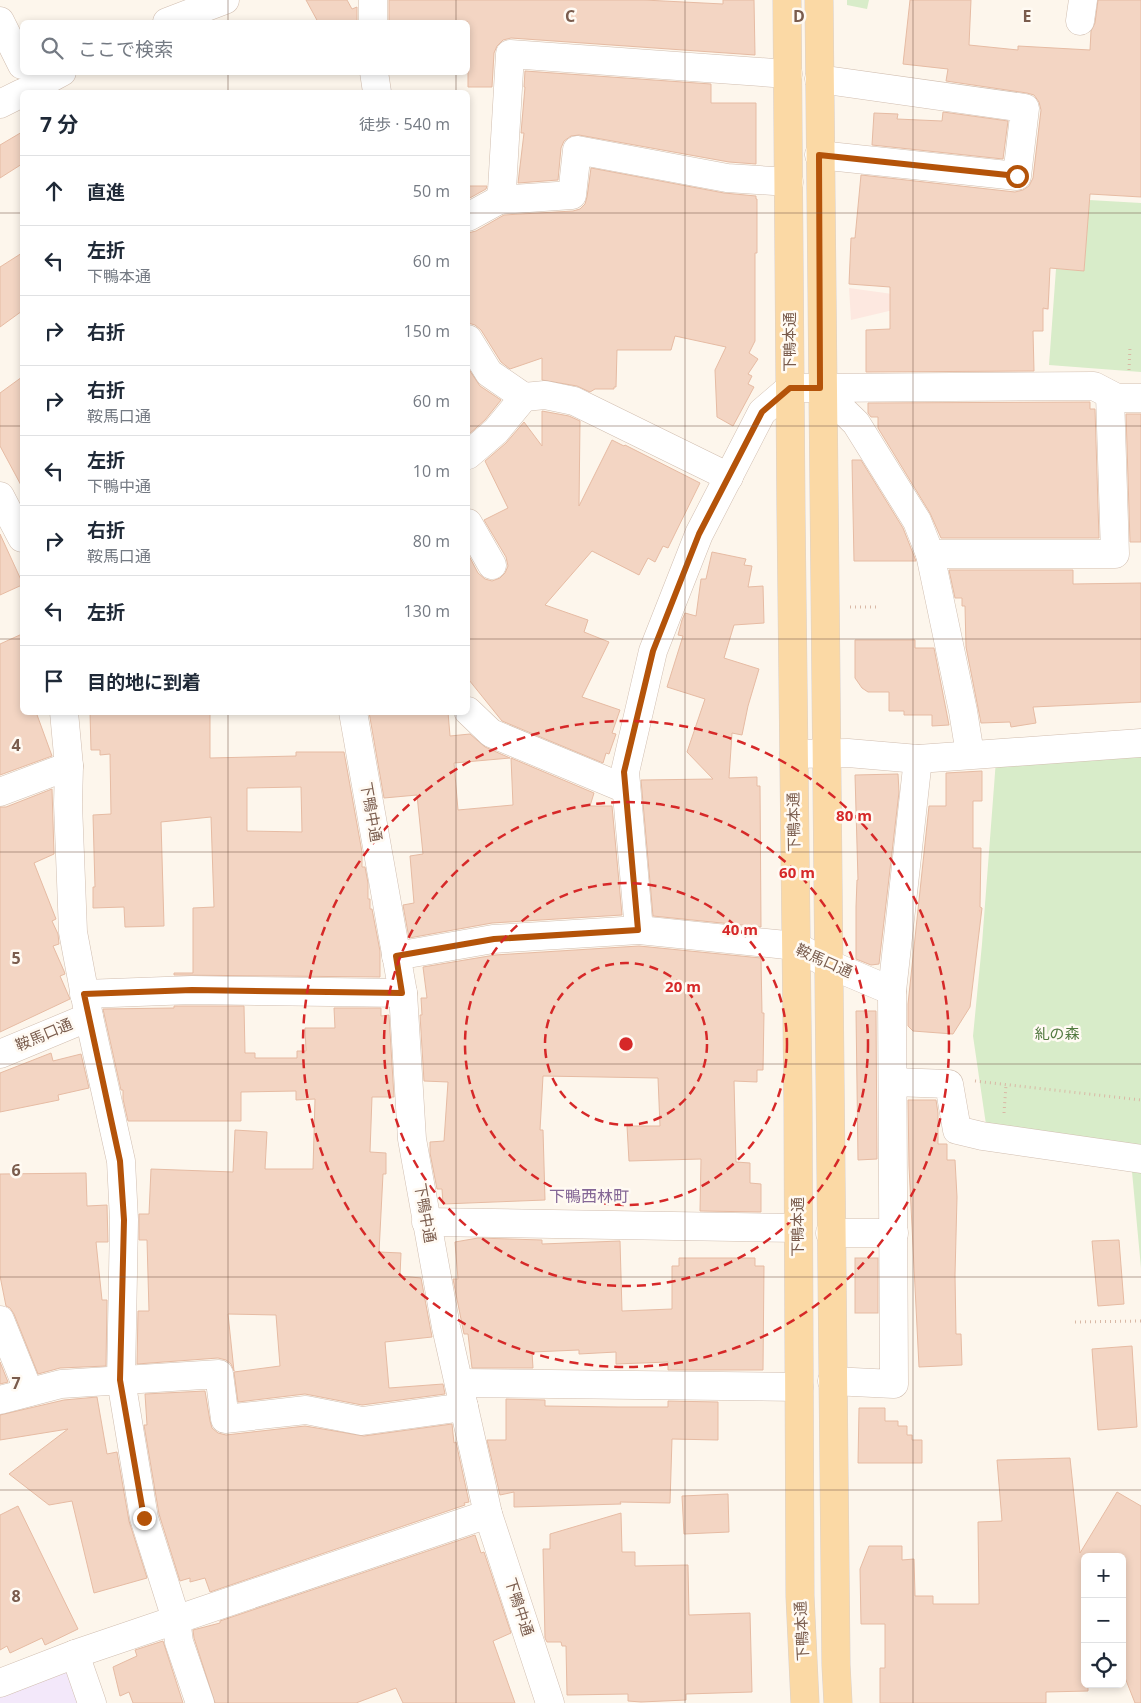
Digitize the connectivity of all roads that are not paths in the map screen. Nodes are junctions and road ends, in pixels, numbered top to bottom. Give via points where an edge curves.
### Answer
1 (373, 0) edge
2 (787, 0) edge
3 (819, 0) edge
4 (208, 3) edge
5 (171, 20) edge
6 (373, 20) edge
7 (0, 22) edge
8 (20, 66) edge
9 (788, 74) junction
10 (54, 75) edge
11 (374, 75) edge
12 (819, 79) junction
13 (28, 84) edge
14 (377, 90) edge
15 (0, 104) edge
16 (819, 155) junction
17 (789, 182) junction
18 (499, 200) junction
19 (470, 216) edge
20 (470, 341) edge
21 (790, 388) junction
22 (820, 388) junction
23 (1110, 395) junction
24 (524, 397) junction
25 (1141, 398) edge
26 (470, 454) edge
27 (729, 476) junction
28 (0, 496) edge
29 (470, 526) edge
30 (20, 534) edge
31 (930, 554) junction
32 (492, 565) dead end
33 (470, 714) edge
34 (64, 715) edge
35 (354, 715) edge
36 (1141, 743) edge
37 (824, 753) junction
38 (794, 754) junction
39 (970, 754) junction
40 (918, 759) junction
41 (69, 766) junction
42 (626, 789) junction
43 (0, 792) edge
44 (638, 930) junction
45 (796, 946) junction
46 (396, 956) junction
47 (826, 963) junction
48 (892, 991) junction
49 (402, 993) junction
50 (87, 1005) junction
51 (0, 1054) edge
52 (893, 1082) junction
53 (1141, 1159) edge
54 (426, 1222) junction
55 (798, 1228) junction
56 (894, 1232) junction
57 (830, 1233) junction
58 (0, 1320) edge
59 (120, 1380) junction
60 (832, 1381) junction
61 (799, 1387) junction
62 (29, 1392) junction
63 (461, 1395) junction
64 (0, 1400) edge
65 (488, 1514) junction
66 (176, 1619) junction
67 (74, 1654) junction
68 (0, 1683) edge
69 (92, 1703) edge
70 (200, 1703) edge
71 (550, 1703) edge
72 (806, 1703) edge
73 (838, 1703) edge

1 - 6 street
2 - 9 main road, 下鴨本通
3 - 12 main road, 下鴨本通
4 - 5 street
7 - 8 street
9 - 17 main road, 下鴨本通
9 - 18 street via 510,54
10 - 13 street
11 - 14 street
12 - 16 main road, 下鴨本通
12 - 16 street via 1025,108 1017,176
13 - 15 street
16 - 22 main road, 下鴨本通
17 - 18 street via 727,178 577,150 572,195
17 - 21 main road, 下鴨本通
18 - 19 street
20 - 24 street via 489,373
21 - 22 street
21 - 27 street via 762,412
21 - 38 main road, 下鴨本通
22 - 23 street via 1094,386
22 - 31 street via 856,423 917,521
22 - 37 main road, 下鴨本通
23 - 25 street
23 - 31 street via 1115,554
24 - 26 street via 496,431
24 - 27 street via 545,395 574,401
27 - 42 street via 699,534 653,651 624,772
28 - 30 street
29 - 32 street
31 - 39 street
33 - 42 street via 491,733
34 - 41 street
35 - 46 street, 下鴨中通
36 - 39 street
37 - 38 street
37 - 40 street
37 - 47 main road, 下鴨本通
38 - 45 main road, 下鴨本通
39 - 40 street
40 - 48 street
41 - 43 street
41 - 50 street via 73,932
42 - 44 street
44 - 45 street, 鞍馬口通
44 - 46 street, 鞍馬口通 via 494,939
45 - 47 street, 鞍馬口通
45 - 55 main road, 下鴨本通
46 - 49 street, 下鴨中通
47 - 48 street, 鞍馬口通
47 - 57 main road, 下鴨本通
48 - 52 street
49 - 50 street, 鞍馬口通 via 192,990
49 - 54 street, 下鴨中通 via 412,1139
50 - 51 street, 鞍馬口通
50 - 59 street via 120,1161 124,1220
52 - 53 street via 949,1084 957,1130
52 - 56 street
54 - 55 street
54 - 63 street, 下鴨中通
55 - 61 main road, 下鴨本通
56 - 57 street
56 - 60 street via 894,1384
57 - 60 main road, 下鴨本通
58 - 62 street
59 - 62 street via 61,1384
59 - 63 street via 219,1374 225,1419 306,1410 362,1420
59 - 66 street via 144,1518
60 - 73 main road, 下鴨本通
61 - 63 street
61 - 72 main road, 下鴨本通 via 800,1596
62 - 64 street
63 - 65 street, 下鴨中通
65 - 66 street
65 - 71 street, 下鴨中通
66 - 67 street
66 - 70 street via 179,1642
67 - 68 street
67 - 69 street

